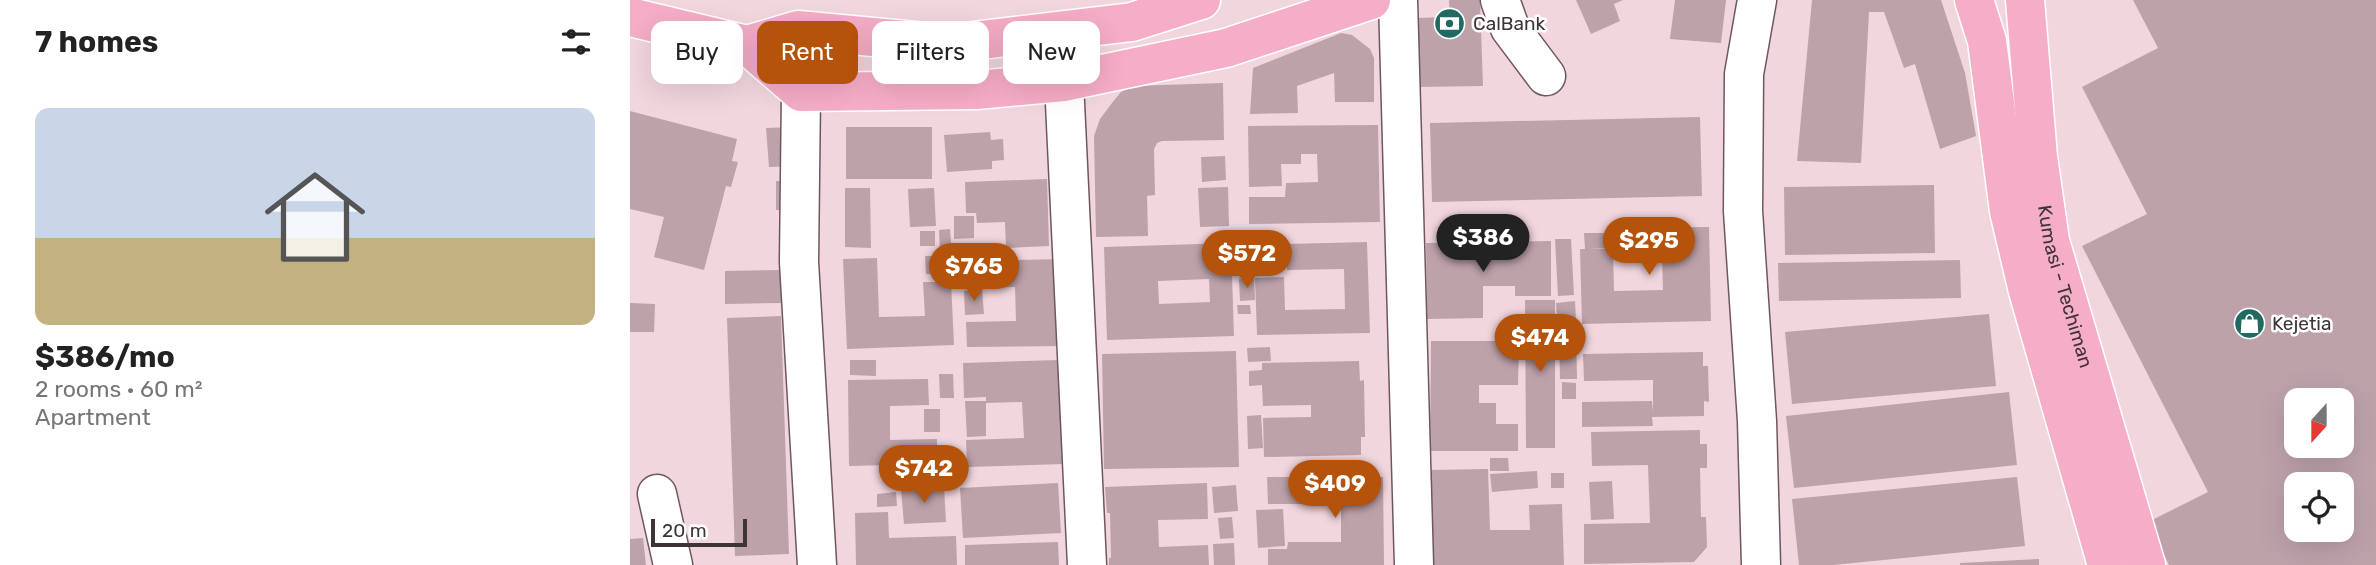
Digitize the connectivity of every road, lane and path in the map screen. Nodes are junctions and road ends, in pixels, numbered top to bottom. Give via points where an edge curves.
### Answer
1 (1201, 0) edge
2 (1371, 0) edge
3 (1398, 0) edge
4 (1500, 0) edge
5 (1757, 0) edge
6 (1974, 0) edge
7 (2025, 0) edge
8 (630, 18) edge
9 (747, 45) junction
10 (1100, 74) edge
11 (1546, 76) dead end
12 (1042, 84) edge
13 (1064, 84) edge
14 (801, 92) junction
15 (657, 494) dead end
16 (673, 565) edge
17 (817, 565) edge
18 (1087, 565) edge
19 (1413, 565) edge
20 (1761, 565) edge
21 (2107, 565) edge
22 (2146, 565) edge

1 - 9 main road via 1132,22 948,44 799,30
2 - 10 main road via 1226,48
3 - 19 street
4 - 11 street via 1510,28
5 - 20 street via 1744,74 1743,211
6 - 21 main road via 1986,41 2009,211
7 - 22 main road, Kumasi - Techiman via 2050,241
8 - 9 main road
9 - 14 main road
12 - 14 main road via 976,90
13 - 18 street
14 - 17 street via 799,262
15 - 16 street

